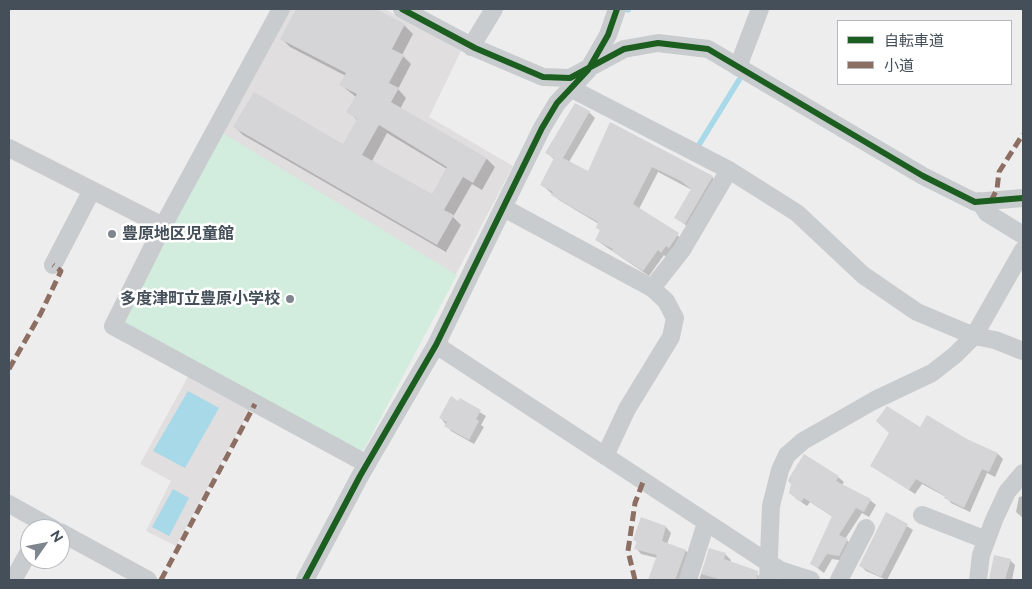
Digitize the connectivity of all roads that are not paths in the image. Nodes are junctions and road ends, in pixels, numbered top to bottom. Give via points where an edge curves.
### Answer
1 (281, 9) edge
2 (402, 9) edge
3 (494, 9) edge
4 (617, 9) edge
5 (760, 9) edge
6 (423, 14) edge
7 (472, 47) junction
8 (738, 67) junction
9 (588, 70) junction
10 (570, 88) junction
11 (9, 148) edge
12 (729, 170) junction
13 (92, 190) junction
14 (1023, 198) edge
15 (979, 202) junction
16 (504, 208) junction
17 (163, 226) junction
18 (1023, 235) edge
19 (1023, 250) edge
20 (53, 265) dead end
21 (652, 288) junction
22 (974, 336) junction
23 (436, 345) junction
24 (1023, 351) edge
25 (605, 456) junction
26 (367, 464) junction
27 (1023, 473) edge
28 (9, 504) edge
29 (922, 515) dead end
30 (34, 519) edge
31 (706, 523) junction
32 (866, 528) dead end
33 (70, 537) edge
34 (986, 540) junction
35 (20, 568) edge
36 (769, 572) edge
37 (13, 580) edge
38 (148, 580) edge
39 (305, 580) edge
40 (688, 580) edge
41 (810, 580) edge
42 (839, 580) edge
43 (978, 580) edge

1 - 17 street
2 - 6 street
3 - 7 street
4 - 9 street via 608,35
5 - 8 street
6 - 7 street
7 - 9 street via 543,77 570,78
8 - 9 street via 708,49 658,42 624,49
8 - 15 street via 923,176
9 - 10 street
10 - 12 street
10 - 16 street via 542,128
11 - 13 street
12 - 21 street via 682,250
12 - 22 street via 797,213 863,275 916,312
13 - 17 street
13 - 20 street
14 - 15 street
15 - 18 street via 987,214
16 - 21 street
16 - 23 street
17 - 26 street via 113,326
19 - 22 street
21 - 25 street via 666,301 675,318 671,337 627,409
22 - 24 street
22 - 36 street via 932,373 875,400 803,441 787,455 771,506
23 - 25 street
23 - 26 street
25 - 31 street
26 - 39 street
27 - 34 street via 1006,492
28 - 30 street
29 - 34 street
31 - 36 street
31 - 40 street
32 - 42 street
33 - 38 street
34 - 43 street
35 - 37 street
36 - 41 street

